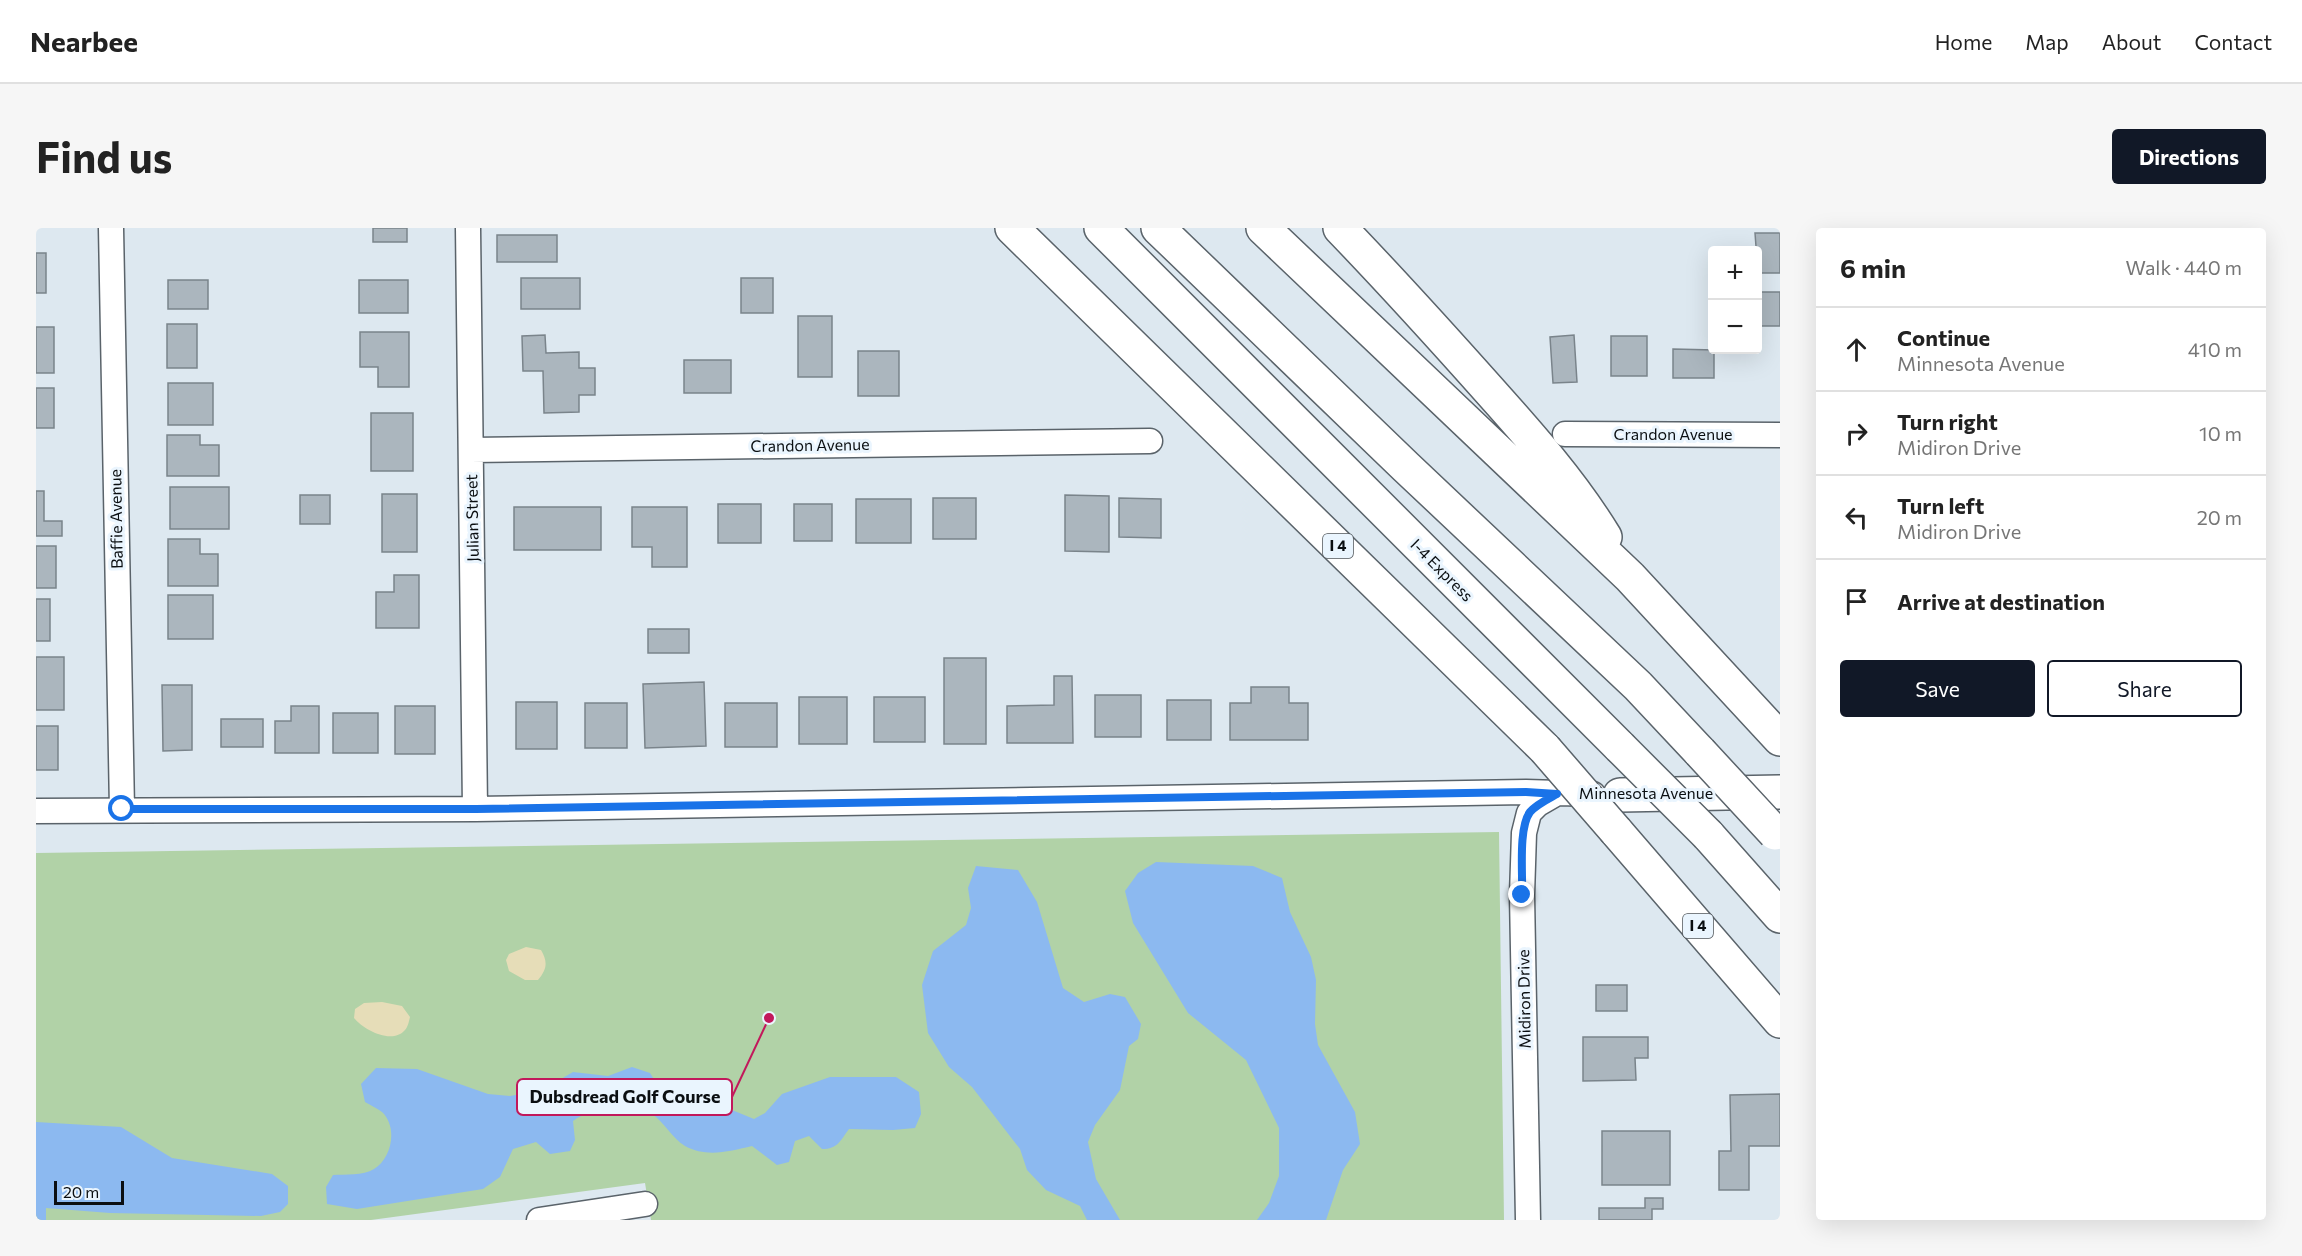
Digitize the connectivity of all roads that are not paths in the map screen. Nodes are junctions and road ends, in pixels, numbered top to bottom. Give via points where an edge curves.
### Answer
1 (111, 228) edge
2 (468, 228) edge
3 (1101, 228) edge
4 (1158, 228) edge
5 (1263, 228) edge
6 (1340, 228) edge
7 (1012, 230) edge
8 (1565, 434) dead end
9 (1780, 435) edge
10 (1150, 441) dead end
11 (471, 450) junction
12 (1630, 577) junction
13 (1780, 739) edge
14 (1780, 792) edge
15 (1557, 794) junction
16 (1620, 795) joint
17 (122, 809) junction
18 (476, 809) junction
19 (36, 811) edge
20 (1777, 836) edge
21 (1780, 916) edge
22 (1780, 1021) edge
23 (645, 1204) dead end
24 (539, 1220) edge
25 (1528, 1220) edge

1 - 17 street, Baffie Avenue
2 - 11 street, Julian Street
3 - 21 main road, I-4 Express, bridge via 1708,835
4 - 20 main road, bridge via 1638,686
5 - 12 main road
6 - 12 main road via 1534,440 1582,499
7 - 22 main road, I 4, bridge via 1545,749
8 - 9 street, Crandon Avenue
10 - 11 street, Crandon Avenue
11 - 18 street, Julian Street
12 - 13 main road
14 - 16 main road, Minnesota Avenue
15 - 16 street, Minnesota Avenue
15 - 18 street, Minnesota Avenue
15 - 25 street, Midiron Drive via 1529,813 1524,833
17 - 18 street, Minnesota Avenue
17 - 19 street, Minnesota Avenue
23 - 24 street

